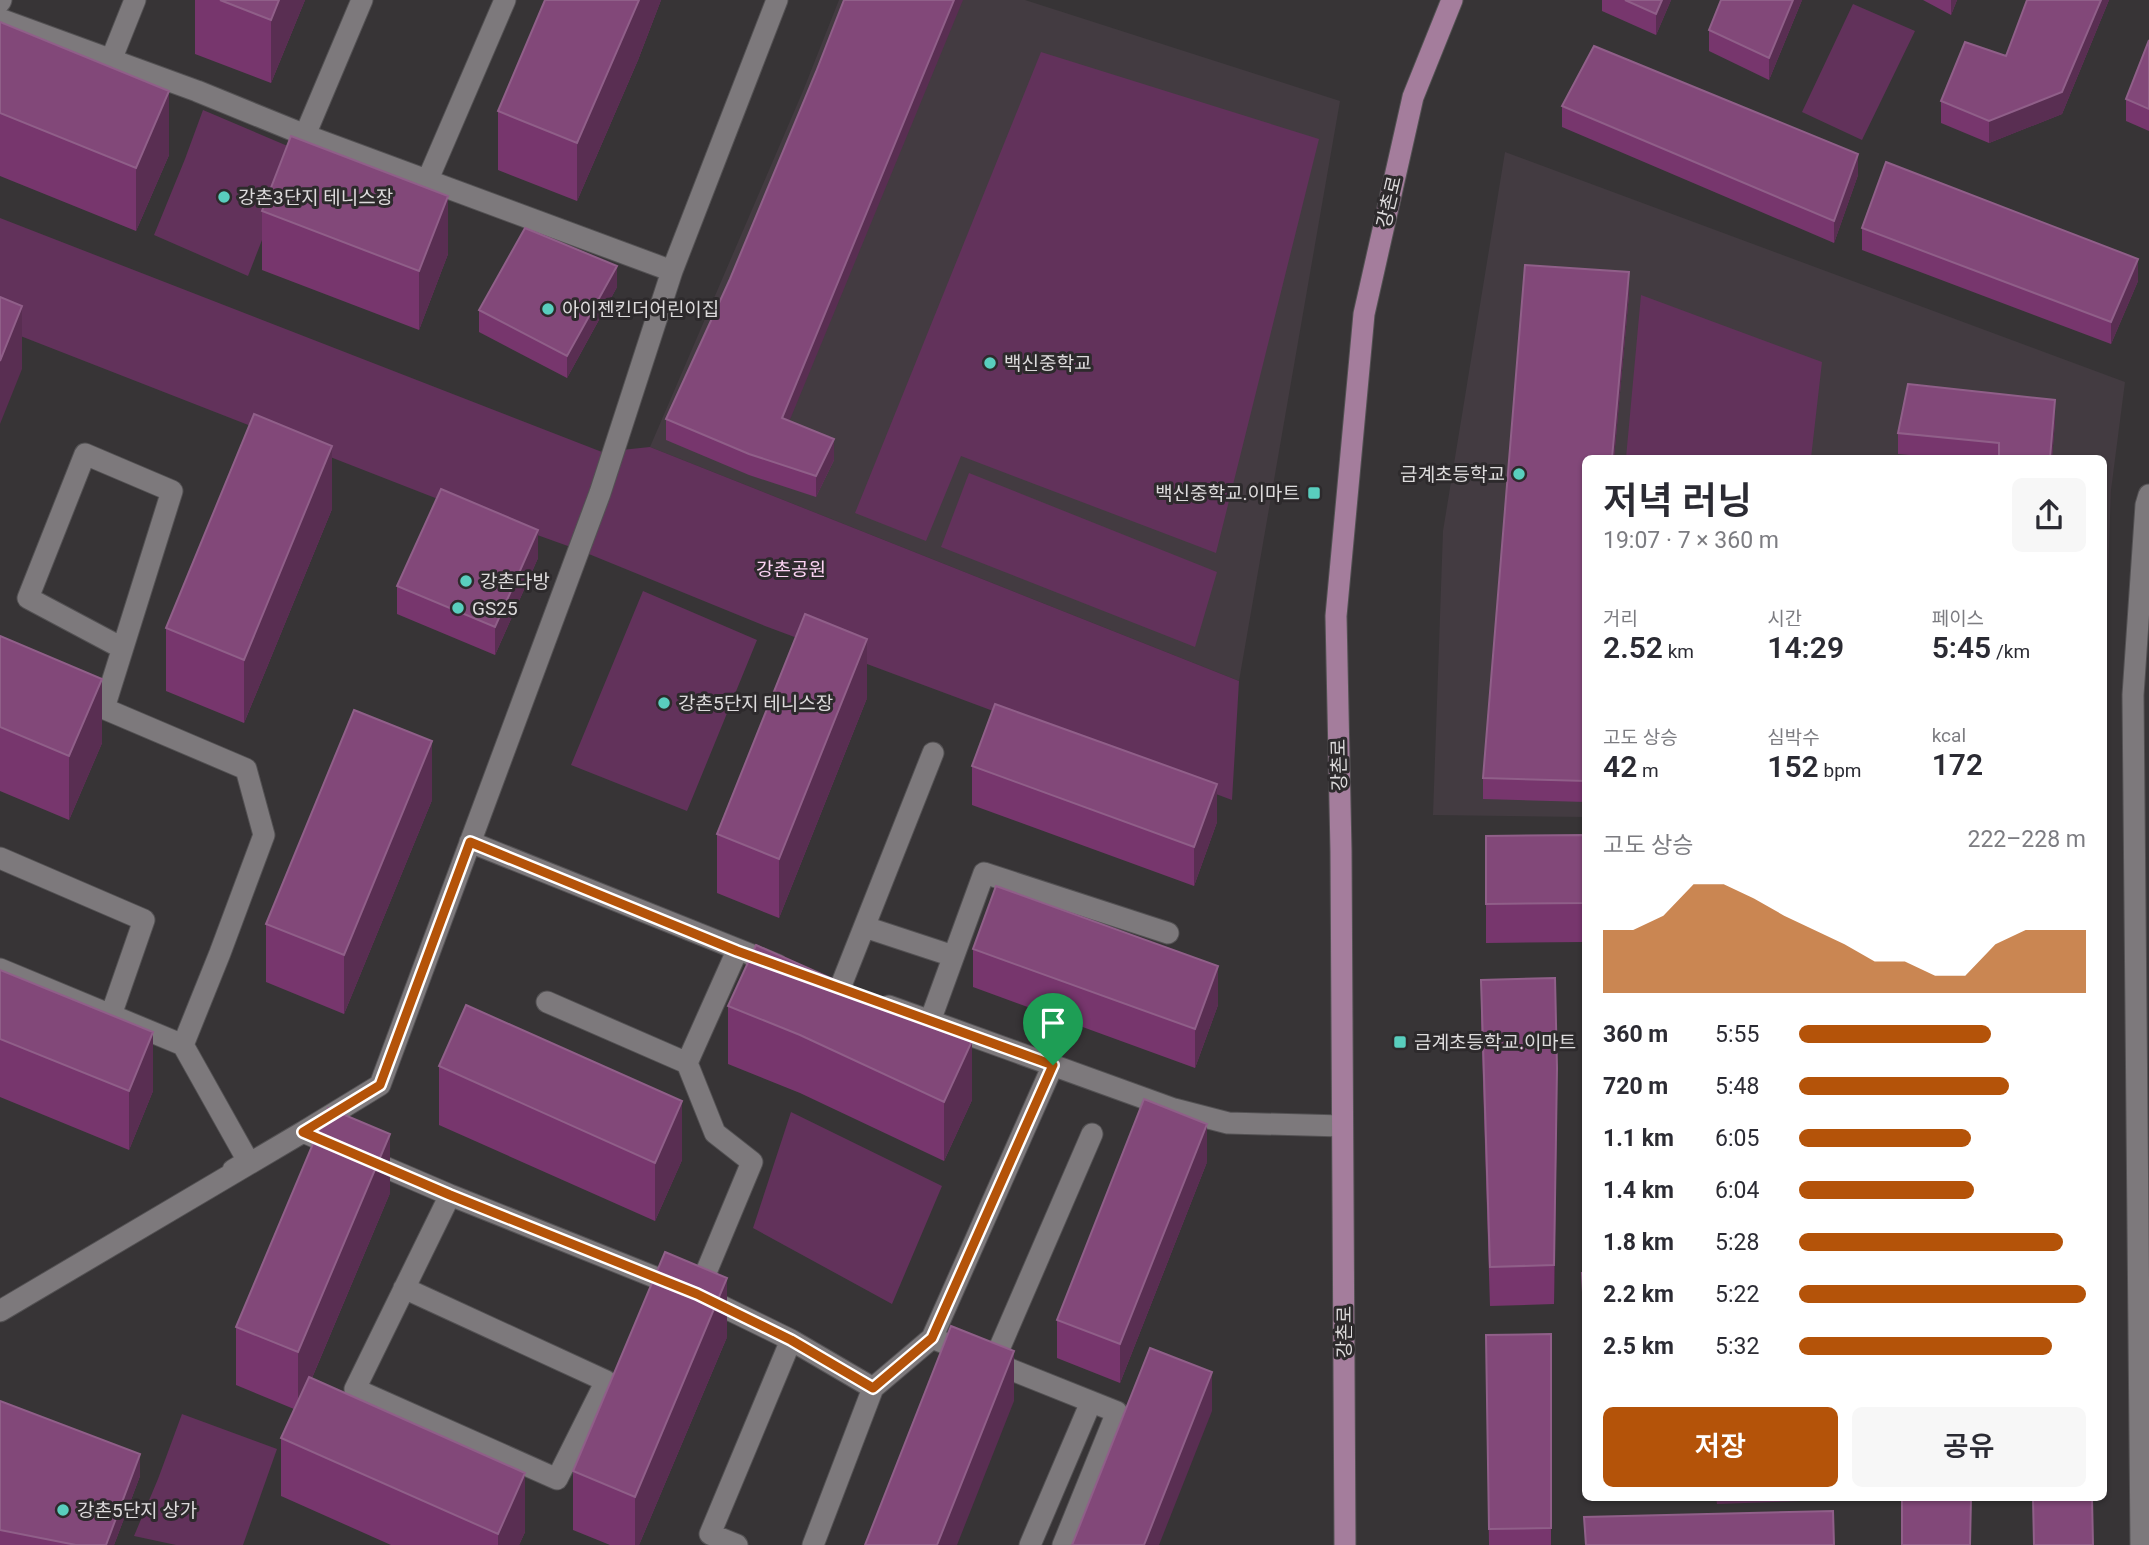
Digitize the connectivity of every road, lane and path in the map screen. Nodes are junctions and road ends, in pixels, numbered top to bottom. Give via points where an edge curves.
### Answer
1 (135, 0) edge
2 (362, 0) edge
3 (505, 0) edge
4 (777, 0) edge
5 (1452, 0) edge
6 (0, 19) edge
7 (111, 61) junction
8 (305, 135) junction
9 (428, 179) junction
10 (672, 271) junction
11 (2149, 495) edge
12 (122, 648) junction
13 (69, 694) edge
14 (104, 708) junction
15 (2141, 717) edge
16 (933, 753) dead end
17 (470, 842) junction
18 (0, 858) edge
19 (865, 927) junction
20 (1168, 933) dead end
21 (737, 951) junction
22 (953, 956) junction
23 (0, 969) edge
24 (802, 974) edge
25 (2142, 975) edge
26 (547, 1002) dead end
27 (111, 1016) junction
28 (930, 1021) junction
29 (183, 1045) junction
30 (687, 1063) junction
31 (1053, 1065) junction
32 (1342, 1126) junction
33 (303, 1132) junction
34 (1092, 1134) dead end
35 (450, 1195) junction
36 (2144, 1212) edge
37 (404, 1288) junction
38 (697, 1294) junction
39 (0, 1311) edge
40 (932, 1338) junction
41 (791, 1340) junction
42 (993, 1363) junction
43 (873, 1388) junction
44 (1091, 1402) junction
45 (2145, 1469) edge
46 (737, 1545) edge
47 (813, 1545) edge
48 (1030, 1545) edge
49 (1063, 1545) edge
50 (1345, 1545) edge
51 (2141, 1545) edge

1 - 7 street
2 - 8 street
3 - 9 street
4 - 10 street
5 - 32 main road, 강촌로 via 1413,97 1364,314 1336,616
6 - 7 street
7 - 8 street
8 - 9 street
9 - 10 street
10 - 17 street via 600,494
11 - 15 street
12 - 12 street via 172,491 85,454 28,598
12 - 14 street
13 - 14 street
14 - 29 street via 246,769 264,835
15 - 25 street
16 - 19 street
17 - 21 street
17 - 33 street via 380,1085
18 - 27 street via 144,920
19 - 22 street
19 - 28 street via 846,990
20 - 22 street via 984,873
21 - 24 street
21 - 30 street
22 - 28 street
23 - 27 street
25 - 36 street
26 - 30 street
27 - 29 street
28 - 31 street
29 - 39 street via 248,1160
30 - 38 street via 715,1133 751,1162
31 - 32 street via 1228,1124
31 - 40 street
32 - 50 main road, 강촌로
33 - 35 street
33 - 39 street
34 - 42 street
35 - 37 street
35 - 38 street
36 - 45 street
37 - 37 street via 606,1381 557,1479 355,1389
38 - 41 street
40 - 42 street
40 - 43 street
41 - 43 street
41 - 46 street via 710,1534
42 - 44 street
43 - 47 street
44 - 48 street
44 - 49 street via 1116,1412
45 - 51 street

